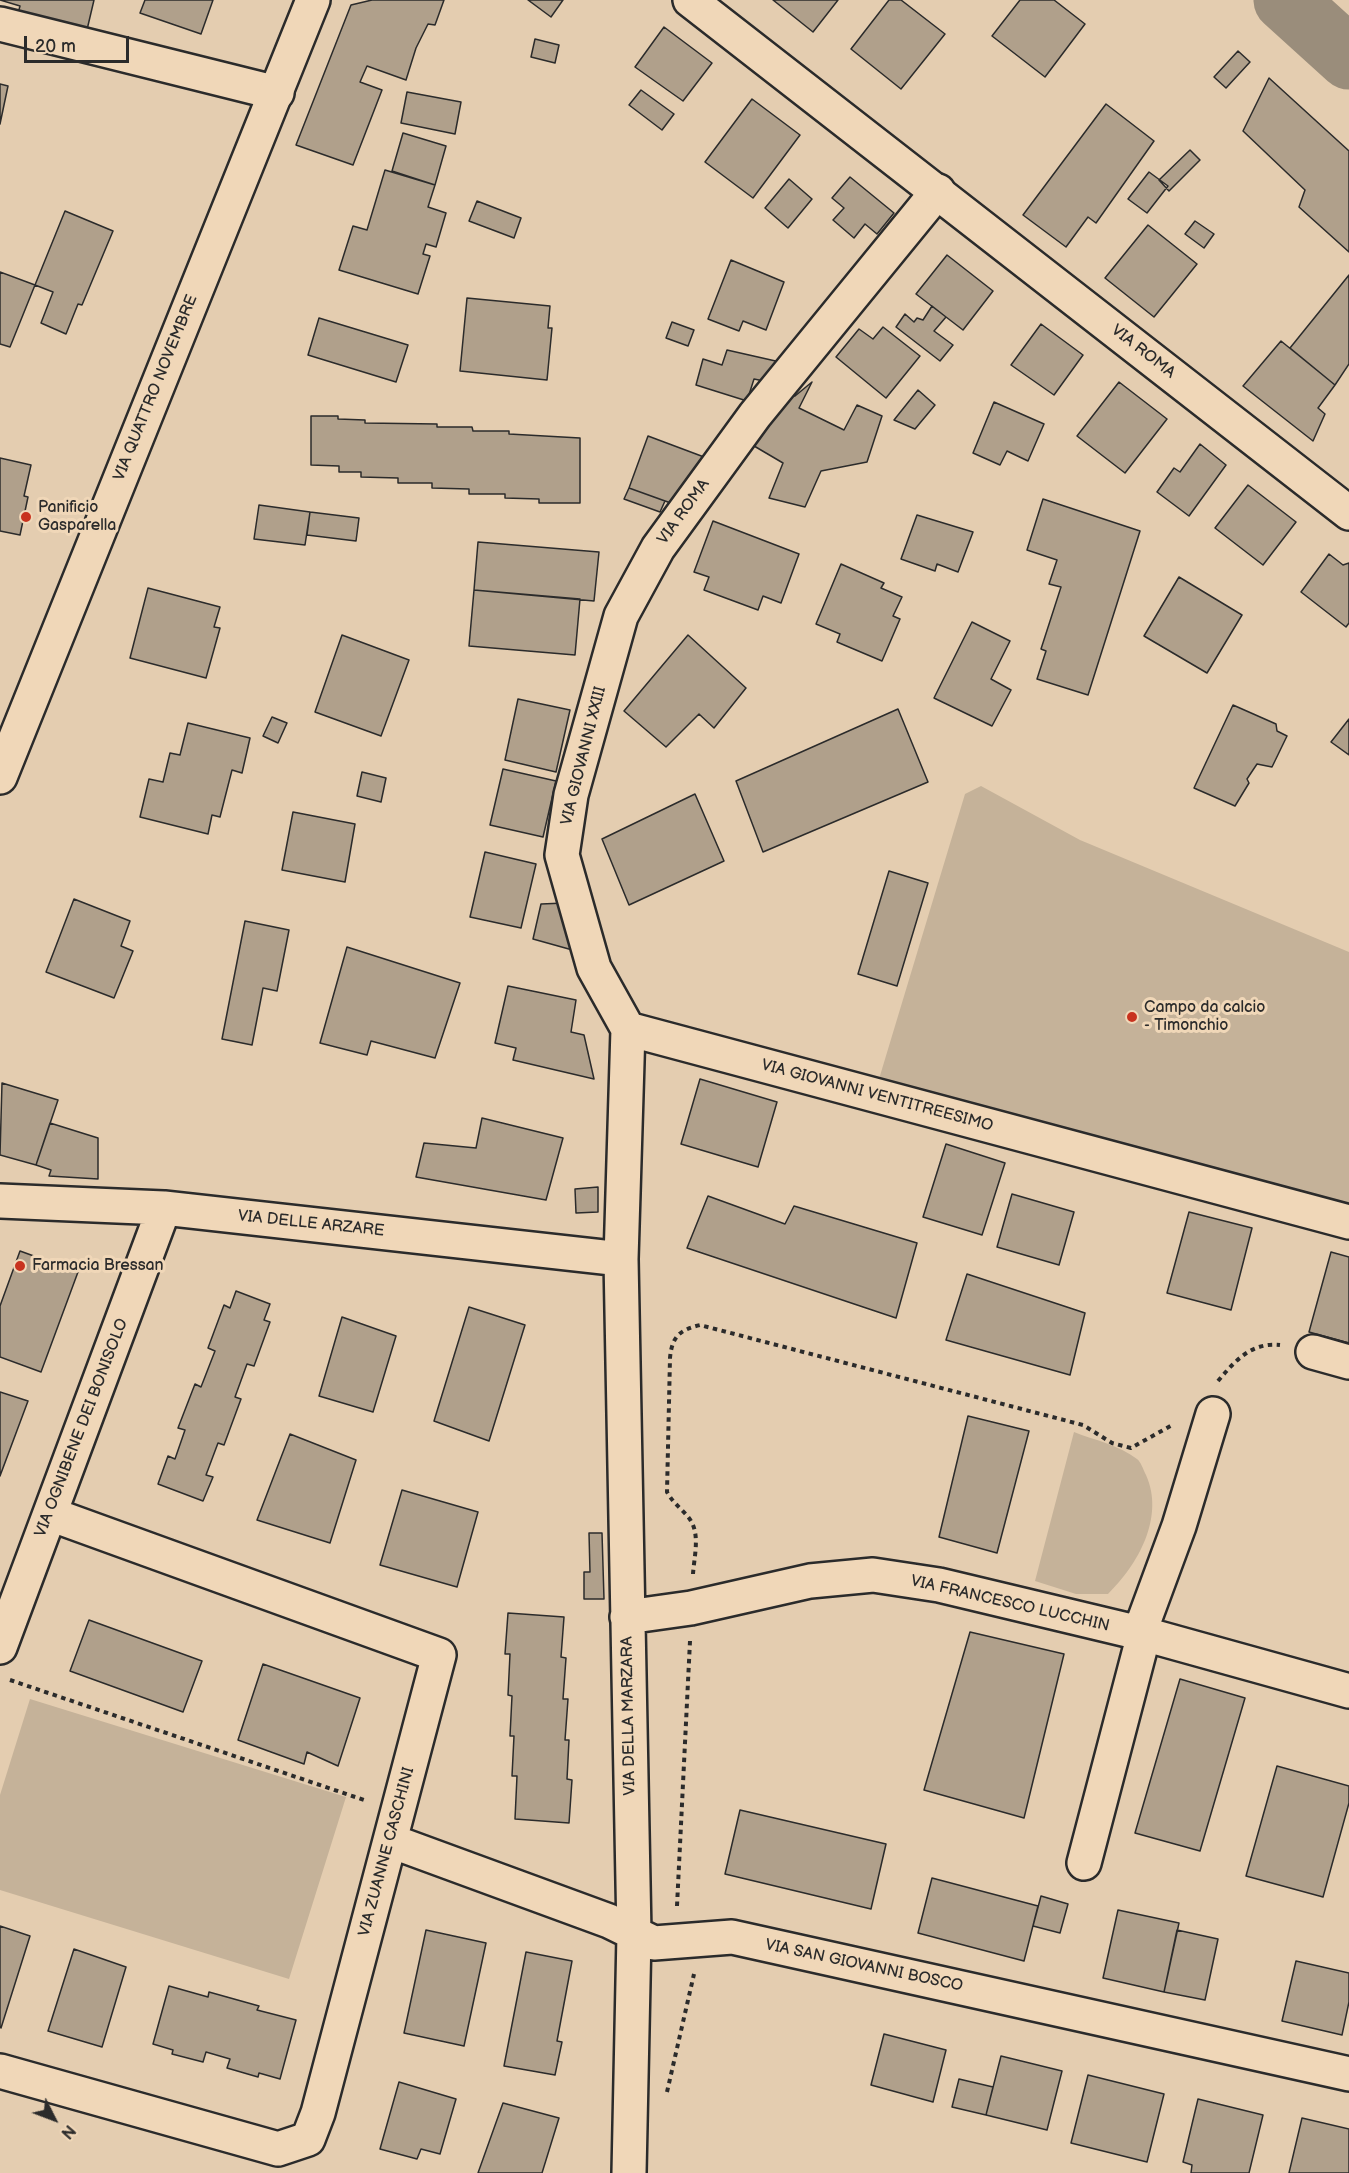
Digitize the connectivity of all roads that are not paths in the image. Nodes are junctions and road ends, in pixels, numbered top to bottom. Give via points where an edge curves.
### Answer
1 (313, 0) edge
2 (690, 0) edge
3 (0, 24) edge
4 (277, 93) junction
5 (938, 191) junction
6 (1349, 513) edge
7 (637, 583) joint
8 (0, 777) edge
9 (628, 1029) junction
10 (0, 1201) edge
11 (164, 1208) junction
12 (1349, 1222) edge
13 (621, 1259) junction
14 (1313, 1352) road end
15 (1349, 1362) edge
16 (1212, 1402) road end
17 (50, 1514) junction
18 (627, 1617) junction
19 (1144, 1634) junction
20 (0, 1647) edge
21 (1349, 1691) edge
22 (394, 1826) junction
23 (1084, 1863) dead end
24 (634, 1934) junction
25 (0, 2071) edge
26 (1349, 2074) edge
27 (629, 2173) edge

1 - 4 street, VIA QUATTRO NOVEMBRE
2 - 5 street, VIA ROMA
3 - 4 street
4 - 8 street, VIA QUATTRO NOVEMBRE
5 - 6 street, VIA ROMA
5 - 7 street, VIA ROMA via 755,415
7 - 9 street, VIA GIOVANNI XXIII via 621,616 598,693 571,795 562,855 594,968
9 - 12 street, VIA GIOVANNI VENTITREESIMO
9 - 13 street
10 - 11 street, VIA DELLE ARZARE
11 - 13 street, VIA DELLE ARZARE
11 - 17 street, VIA OGNIBENE DEI BONISOLO
13 - 18 street, VIA DELLA MARZARA
14 - 15 street
16 - 19 street via 1179,1526 1145,1618
17 - 20 street, VIA OGNIBENE DEI BONISOLO
17 - 22 street, VIA ZUANNE CASCHINI via 439,1655
18 - 19 street, VIA FRANCESCO LUCCHIN via 691,1608 810,1581 873,1575 939,1585
18 - 24 street, VIA DELLA MARZARA
19 - 21 street, VIA FRANCESCO LUCCHIN
19 - 23 street
22 - 24 street, VIA SAN GIOVANNI BOSCO
22 - 25 street, VIA ZUANNE CASCHINI via 308,2139 278,2149
24 - 26 street, VIA SAN GIOVANNI BOSCO via 654,1943 732,1937
24 - 27 street, VIA DELLA MARZARA

